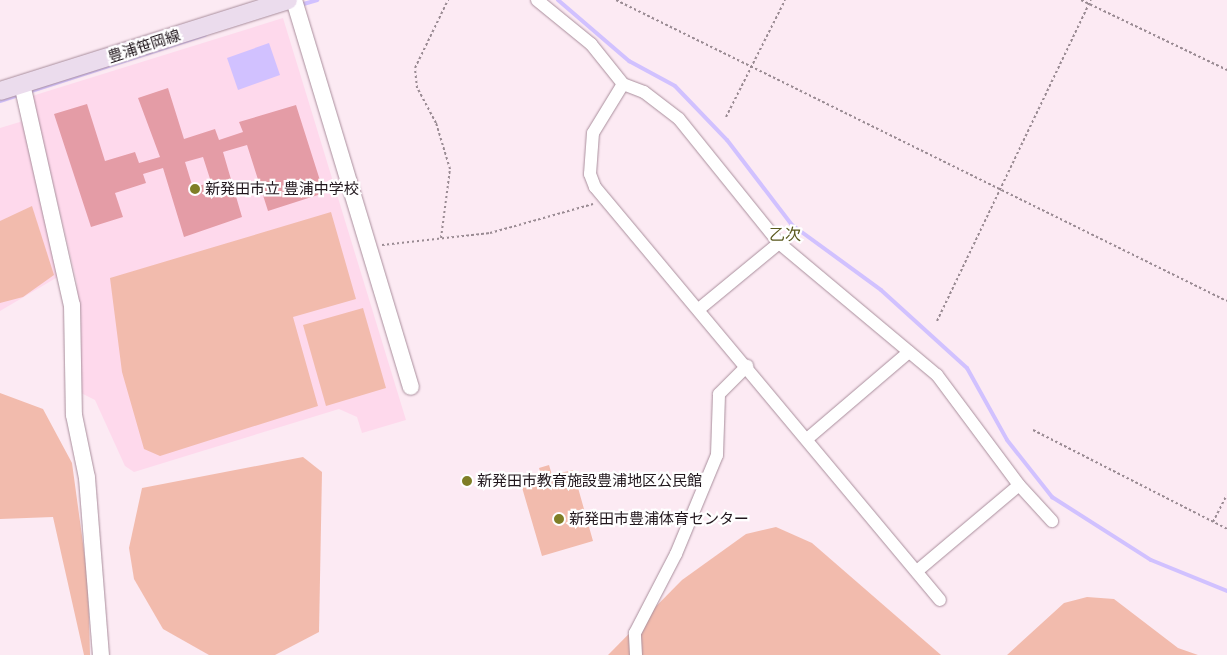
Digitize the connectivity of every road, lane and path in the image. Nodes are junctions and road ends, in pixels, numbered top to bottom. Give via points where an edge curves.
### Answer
1 (288, 0) edge
2 (294, 0) edge
3 (448, 0) edge
4 (537, 0) edge
5 (616, 0) edge
6 (785, 0) edge
7 (1080, 0) edge
8 (1091, 0) edge
9 (1089, 4) junction
10 (751, 66) junction
11 (1227, 70) edge
12 (22, 84) junction
13 (622, 84) junction
14 (0, 91) edge
15 (726, 117) dead end
16 (1000, 187) junction
17 (606, 200) junction
18 (441, 238) junction
19 (779, 243) junction
20 (368, 246) junction
21 (1227, 300) edge
22 (699, 309) junction
23 (937, 321) dead end
24 (909, 352) junction
25 (746, 366) junction
26 (411, 387) dead end
27 (1033, 430) dead end
28 (807, 439) junction
29 (1018, 485) junction
30 (1227, 495) edge
31 (1052, 520) dead end
32 (1214, 522) junction
33 (1227, 529) edge
34 (917, 571) junction
35 (940, 600) dead end
36 (101, 655) edge
37 (636, 655) edge

1 - 12 main road, 豊浦笹岡線
2 - 20 street
3 - 18 path via 415,68 417,88 436,123 450,169
4 - 13 street via 591,44
5 - 10 path
6 - 10 path
7 - 9 path
8 - 9 path
9 - 11 path
9 - 16 path
10 - 15 path
10 - 16 path
12 - 14 main road, 豊浦笹岡線
12 - 36 street via 72,305 74,415 87,478
13 - 17 street via 590,144 590,174
13 - 19 street via 644,92 679,119
16 - 21 path
16 - 23 path
17 - 18 path via 490,233
17 - 22 street
18 - 20 path
19 - 22 street
19 - 24 street
20 - 26 street
22 - 25 street
24 - 28 street
24 - 29 street via 937,375
25 - 28 street
25 - 37 street via 719,394 717,456 676,554 635,633
27 - 32 path
28 - 34 street
29 - 31 street
29 - 34 street
30 - 32 path
32 - 33 path
34 - 35 street

